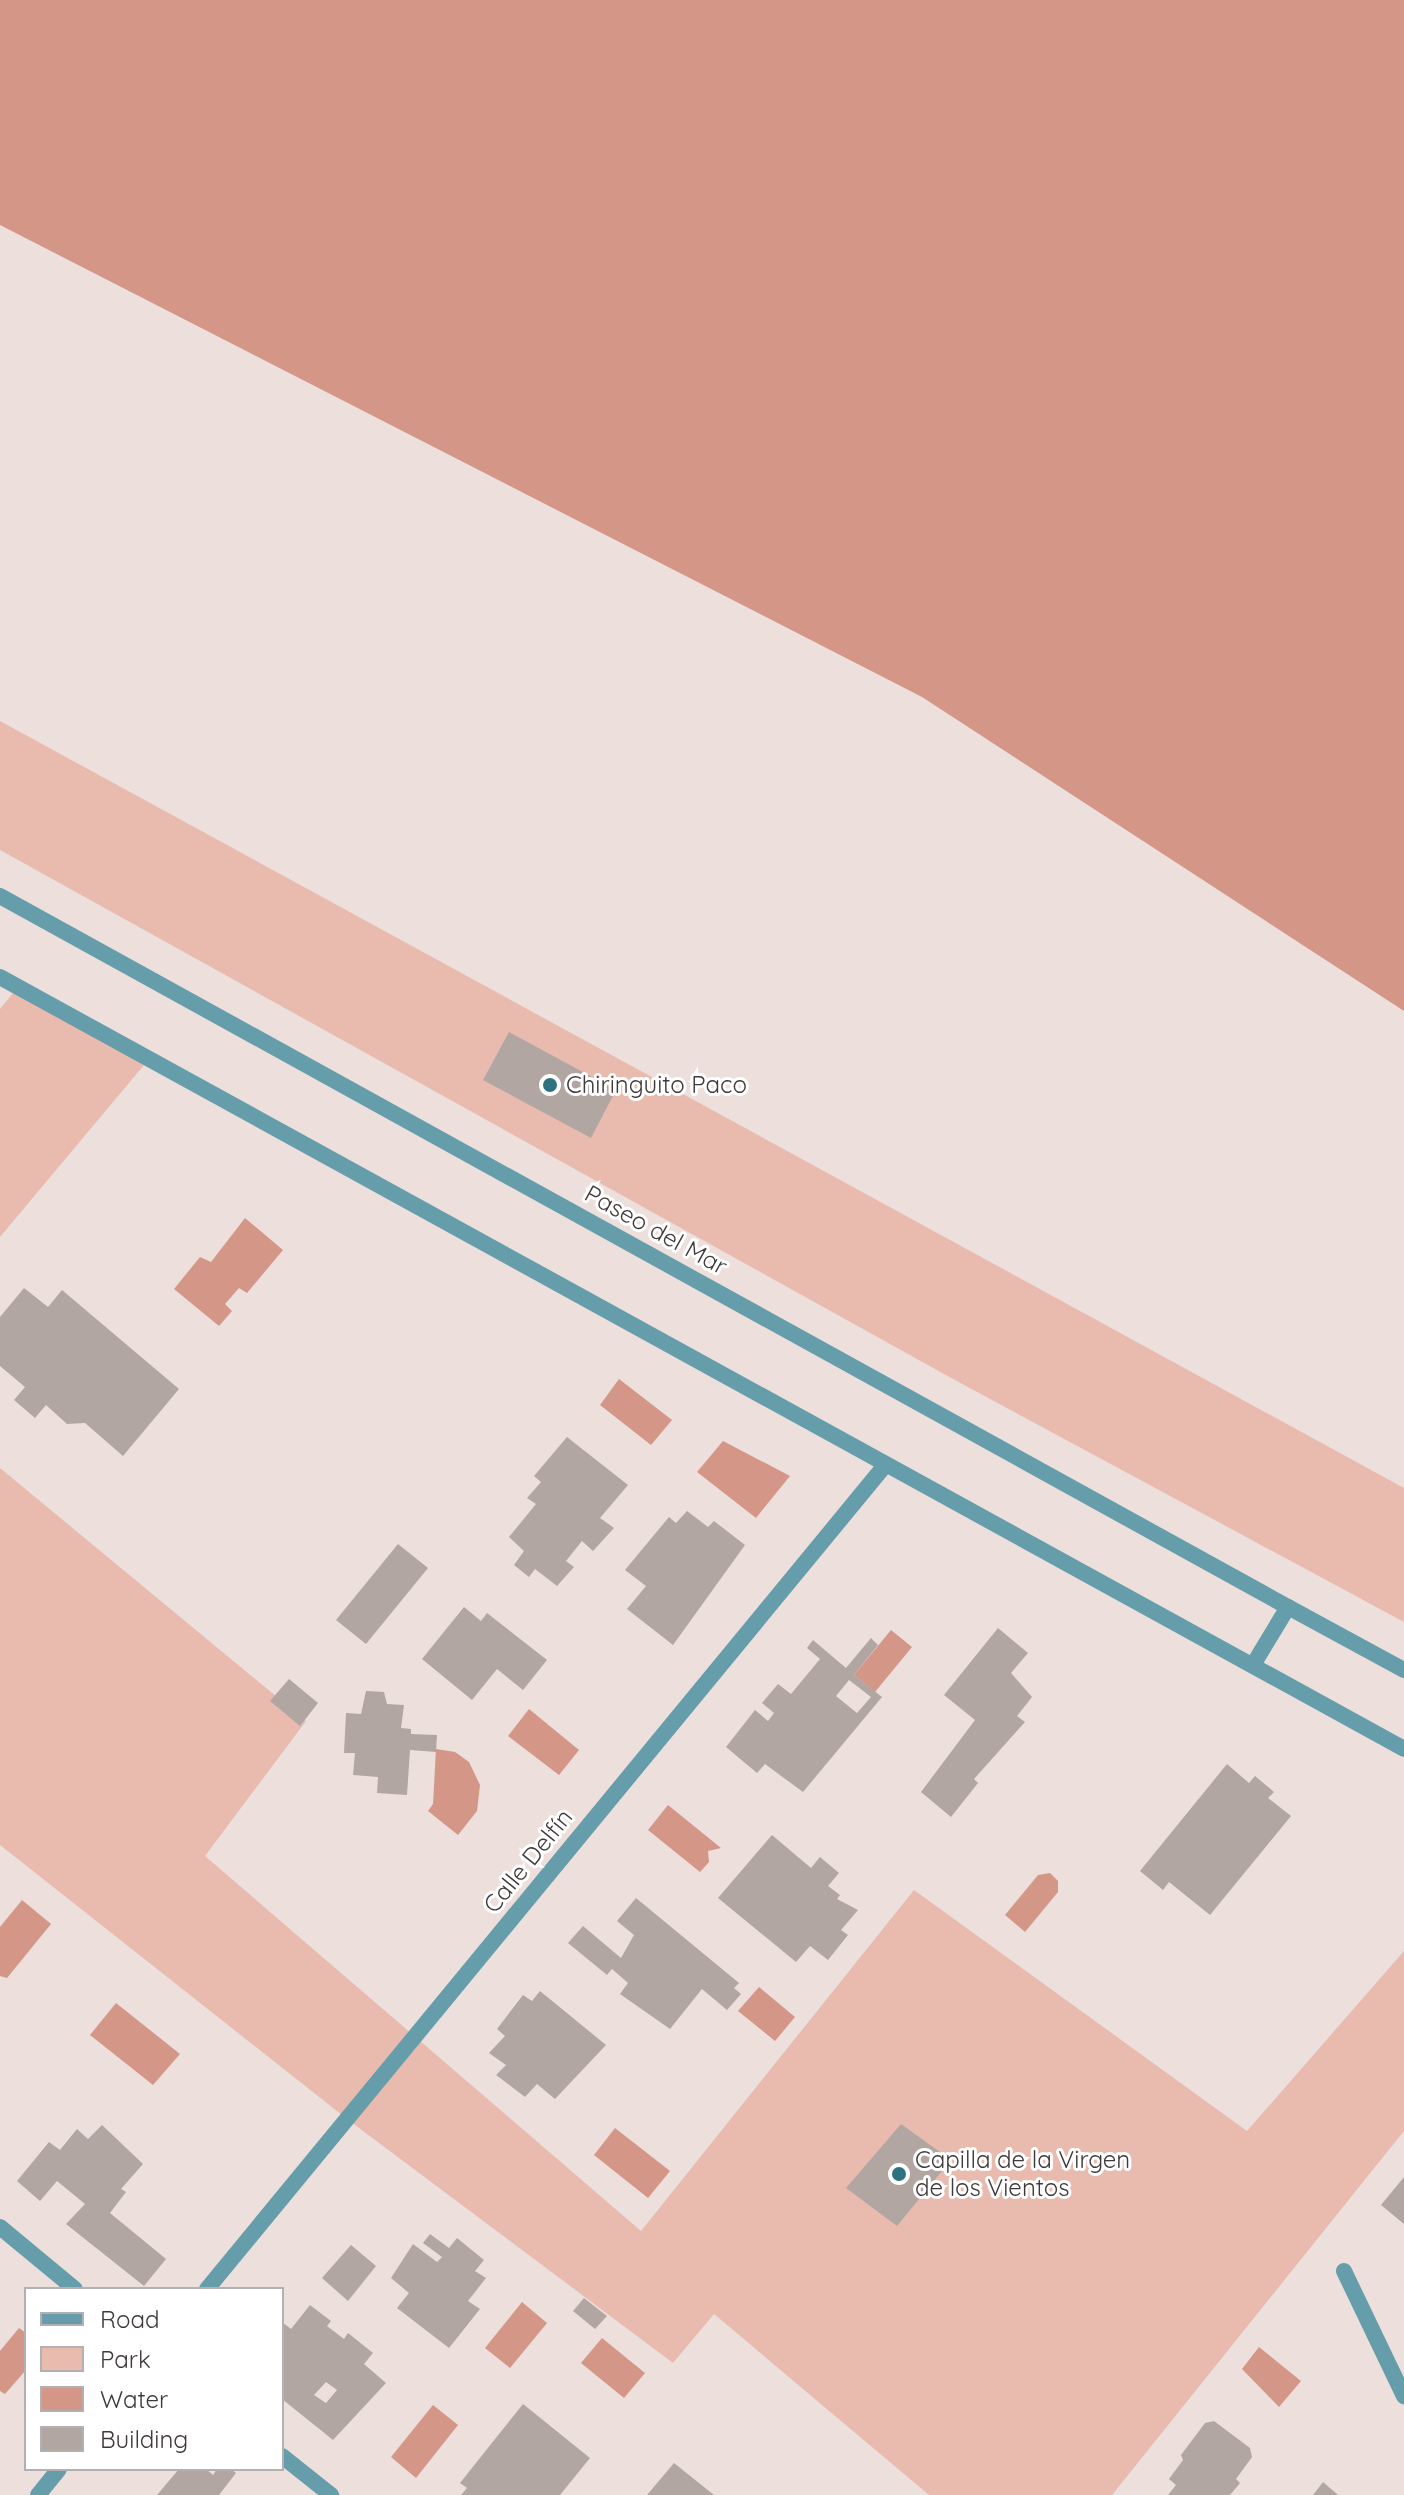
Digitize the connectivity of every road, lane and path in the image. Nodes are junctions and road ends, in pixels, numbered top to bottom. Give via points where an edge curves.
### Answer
1 (0, 896) edge
2 (0, 977) edge
3 (886, 1464) junction
4 (1288, 1607) junction
5 (1253, 1665) junction
6 (1404, 1670) edge
7 (1404, 1749) edge
8 (0, 2227) edge
9 (1344, 2271) dead end
10 (73, 2287) edge
11 (209, 2287) edge
12 (1404, 2396) edge
13 (284, 2458) edge
14 (57, 2471) edge
15 (38, 2495) edge
16 (331, 2495) edge

1 - 4 street, Paseo del Mar
2 - 3 street
3 - 5 street
3 - 11 street, Calle Delfín
4 - 5 street
4 - 6 street, Paseo del Mar
5 - 7 street
8 - 10 street
9 - 12 street
13 - 16 street
14 - 15 street

